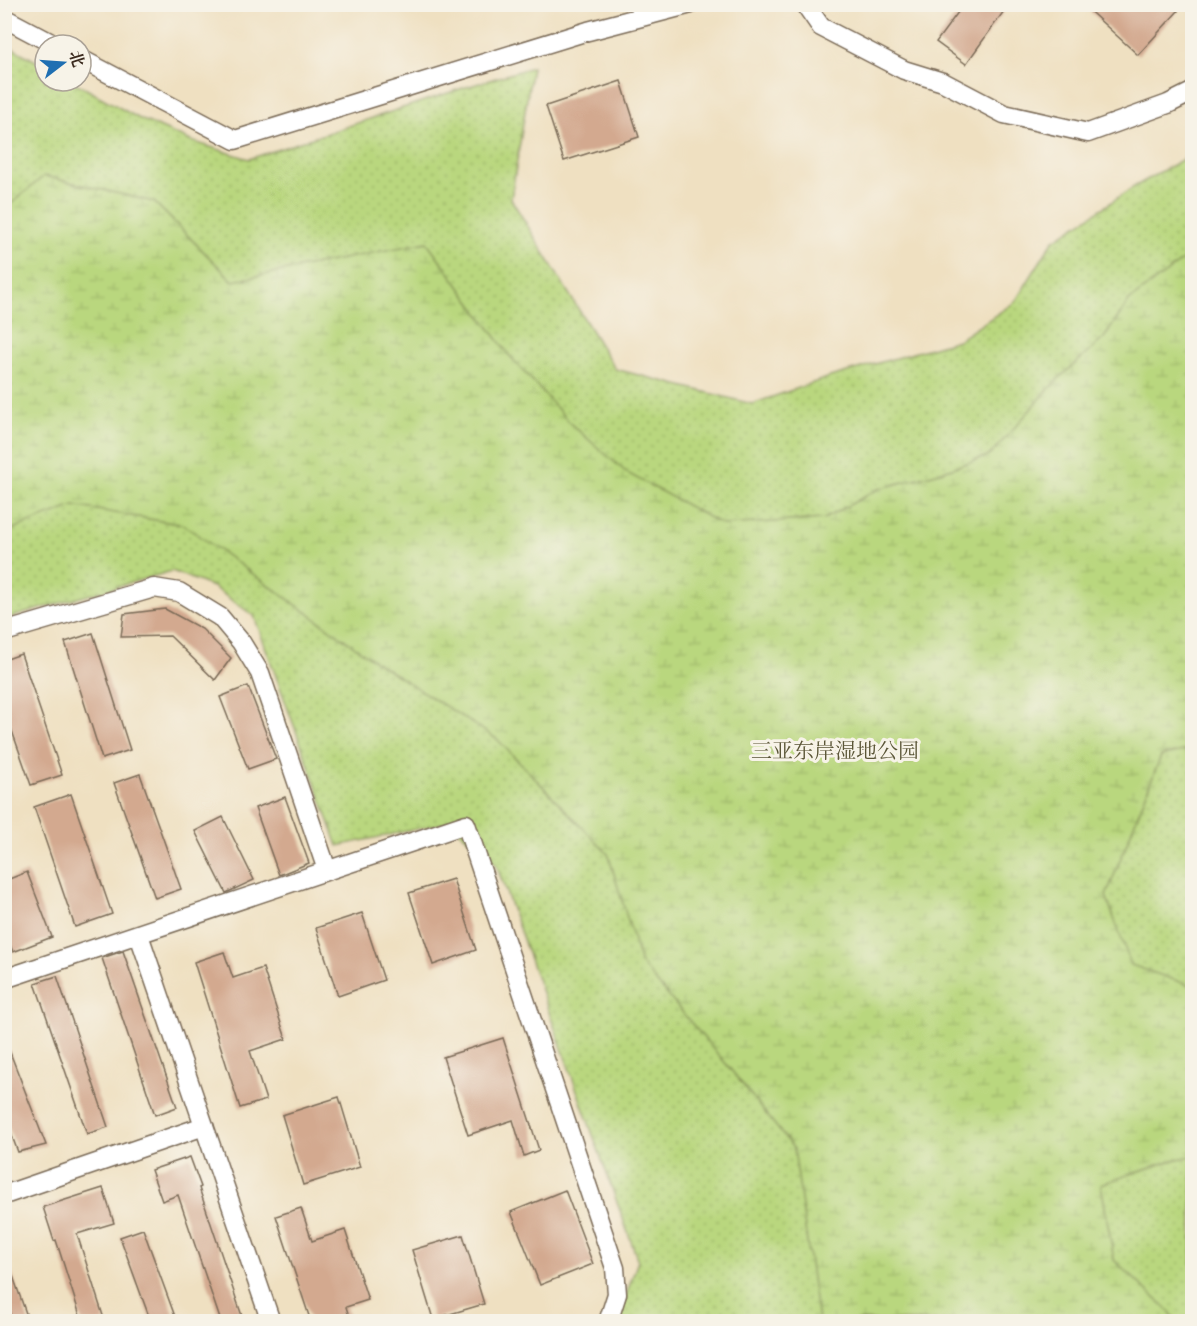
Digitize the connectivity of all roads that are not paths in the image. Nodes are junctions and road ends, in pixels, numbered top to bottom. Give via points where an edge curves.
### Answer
1 (691, 4) edge
2 (805, 4) edge
3 (4, 18) edge
4 (33, 33) edge
5 (93, 65) edge
6 (1192, 92) edge
7 (4, 632) edge
8 (327, 870) junction
9 (139, 934) junction
10 (4, 979) edge
11 (204, 1126) junction
12 (4, 1196) edge
13 (271, 1322) edge
14 (608, 1322) edge

1 - 5 street via 588,31 235,140
2 - 6 street via 821,27 904,70 943,82 1004,114 1077,131 1088,133
3 - 4 street
7 - 8 street via 154,588 179,592 220,617 260,673
8 - 9 street
8 - 14 street via 466,824 615,1268 617,1294
9 - 10 street
9 - 11 street
11 - 12 street
11 - 13 street

